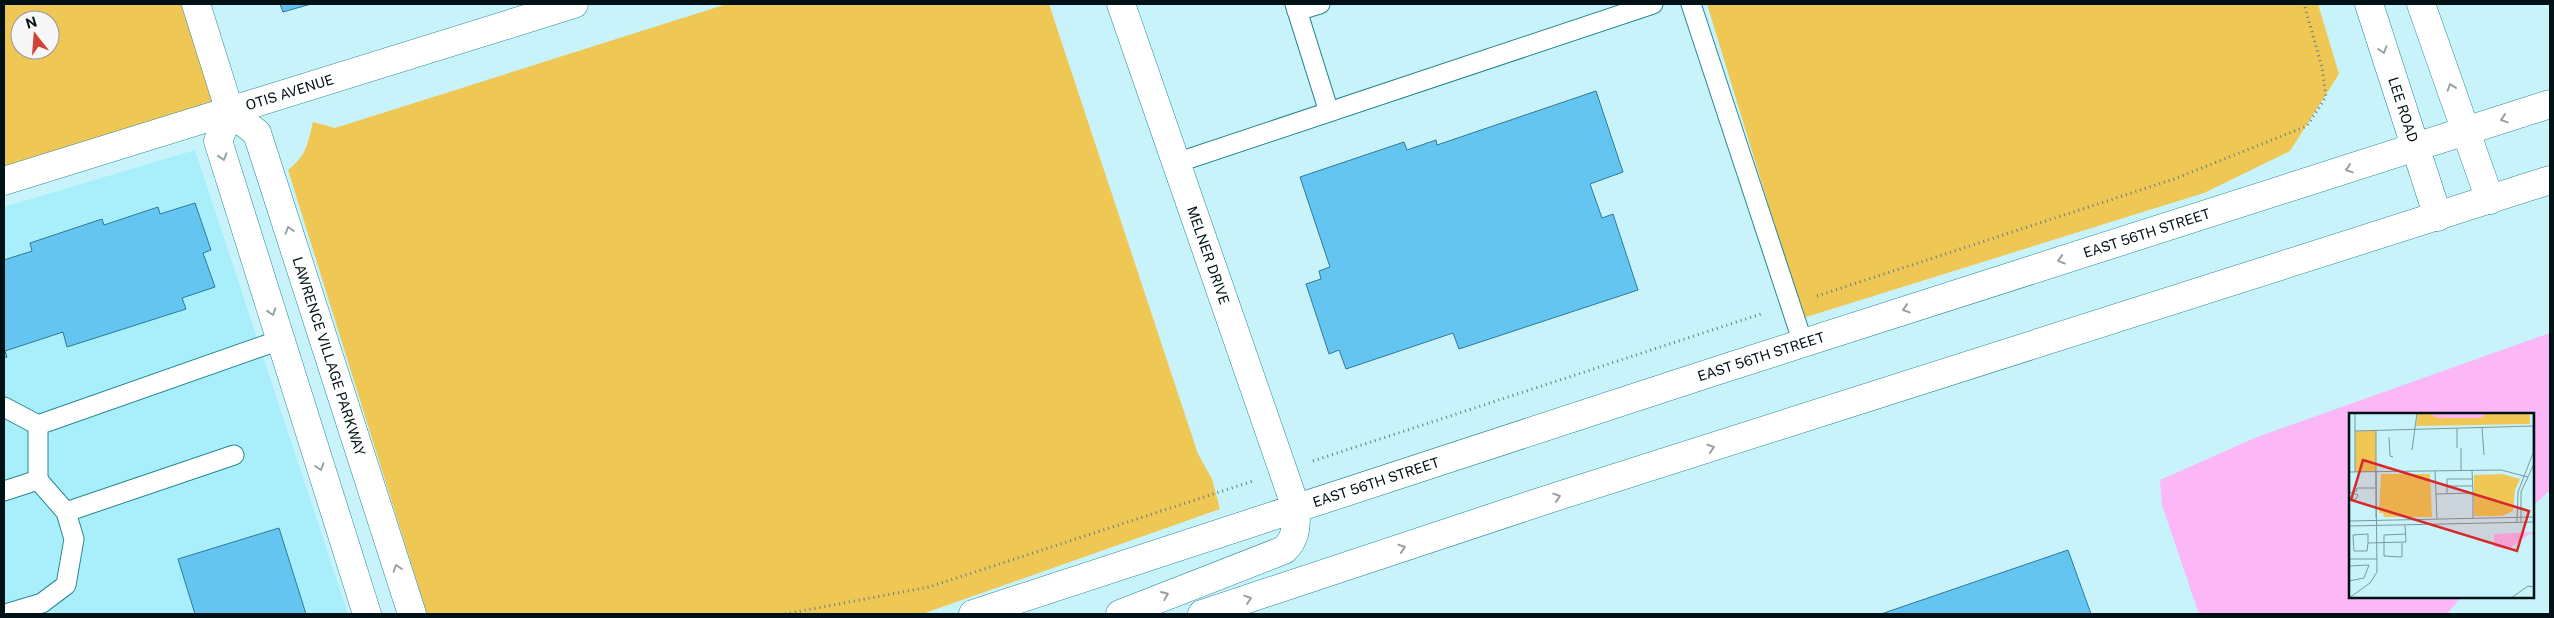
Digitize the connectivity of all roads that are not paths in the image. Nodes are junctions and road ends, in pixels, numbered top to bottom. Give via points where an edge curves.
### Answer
1 (196, 4) edge
2 (574, 4) edge
3 (1121, 4) edge
4 (1320, 4) edge
5 (1653, 4) edge
6 (1691, 4) edge
7 (2369, 4) edge
8 (2422, 4) edge
9 (1296, 8) edge
10 (2550, 104) edge
11 (230, 112) junction
12 (1329, 112) junction
13 (2466, 132) junction
14 (2414, 148) junction
15 (1176, 163) junction
16 (2550, 180) edge
17 (4, 181) edge
18 (2490, 200) junction
19 (2438, 217) junction
20 (280, 340) junction
21 (1803, 343) junction
22 (4, 407) edge
23 (38, 426) junction
24 (234, 455) dead end
25 (38, 480) junction
26 (4, 492) edge
27 (1296, 508) junction
28 (66, 512) junction
29 (5, 614) edge
30 (367, 614) edge
31 (412, 614) edge
32 (973, 614) edge
33 (1120, 614) edge
34 (1202, 614) edge

1 - 11 main road
2 - 11 main road, OTIS AVENUE
3 - 15 main road, MELNER DRIVE
4 - 9 lane
5 - 12 lane
6 - 21 lane
7 -> 14 main road, LEE ROAD
13 -> 8 main road
9 - 12 lane
10 -> 13 main road, EAST 56TH STREET
11 - 17 main road, OTIS AVENUE
11 -> 20 main road via 218,141
31 -> 11 main road, LAWRENCE VILLAGE PARKWAY via 257,132
12 - 15 lane
13 - 14 main road, EAST 56TH STREET
13 - 18 main road
14 - 19 main road, LEE ROAD
14 -> 21 main road, EAST 56TH STREET
15 - 27 main road, MELNER DRIVE
16 - 18 main road
18 - 19 main road
34 -> 19 main road
20 - 23 lane
20 -> 30 main road
21 - 27 main road, EAST 56TH STREET
22 - 23 lane
23 - 25 lane
24 - 28 lane
25 - 26 lane
25 - 28 lane
27 - 32 main road, EAST 56TH STREET
33 -> 27 main road via 1284,550 1292,543 1296,530
28 - 29 lane via 74,539 66,585 42,603

